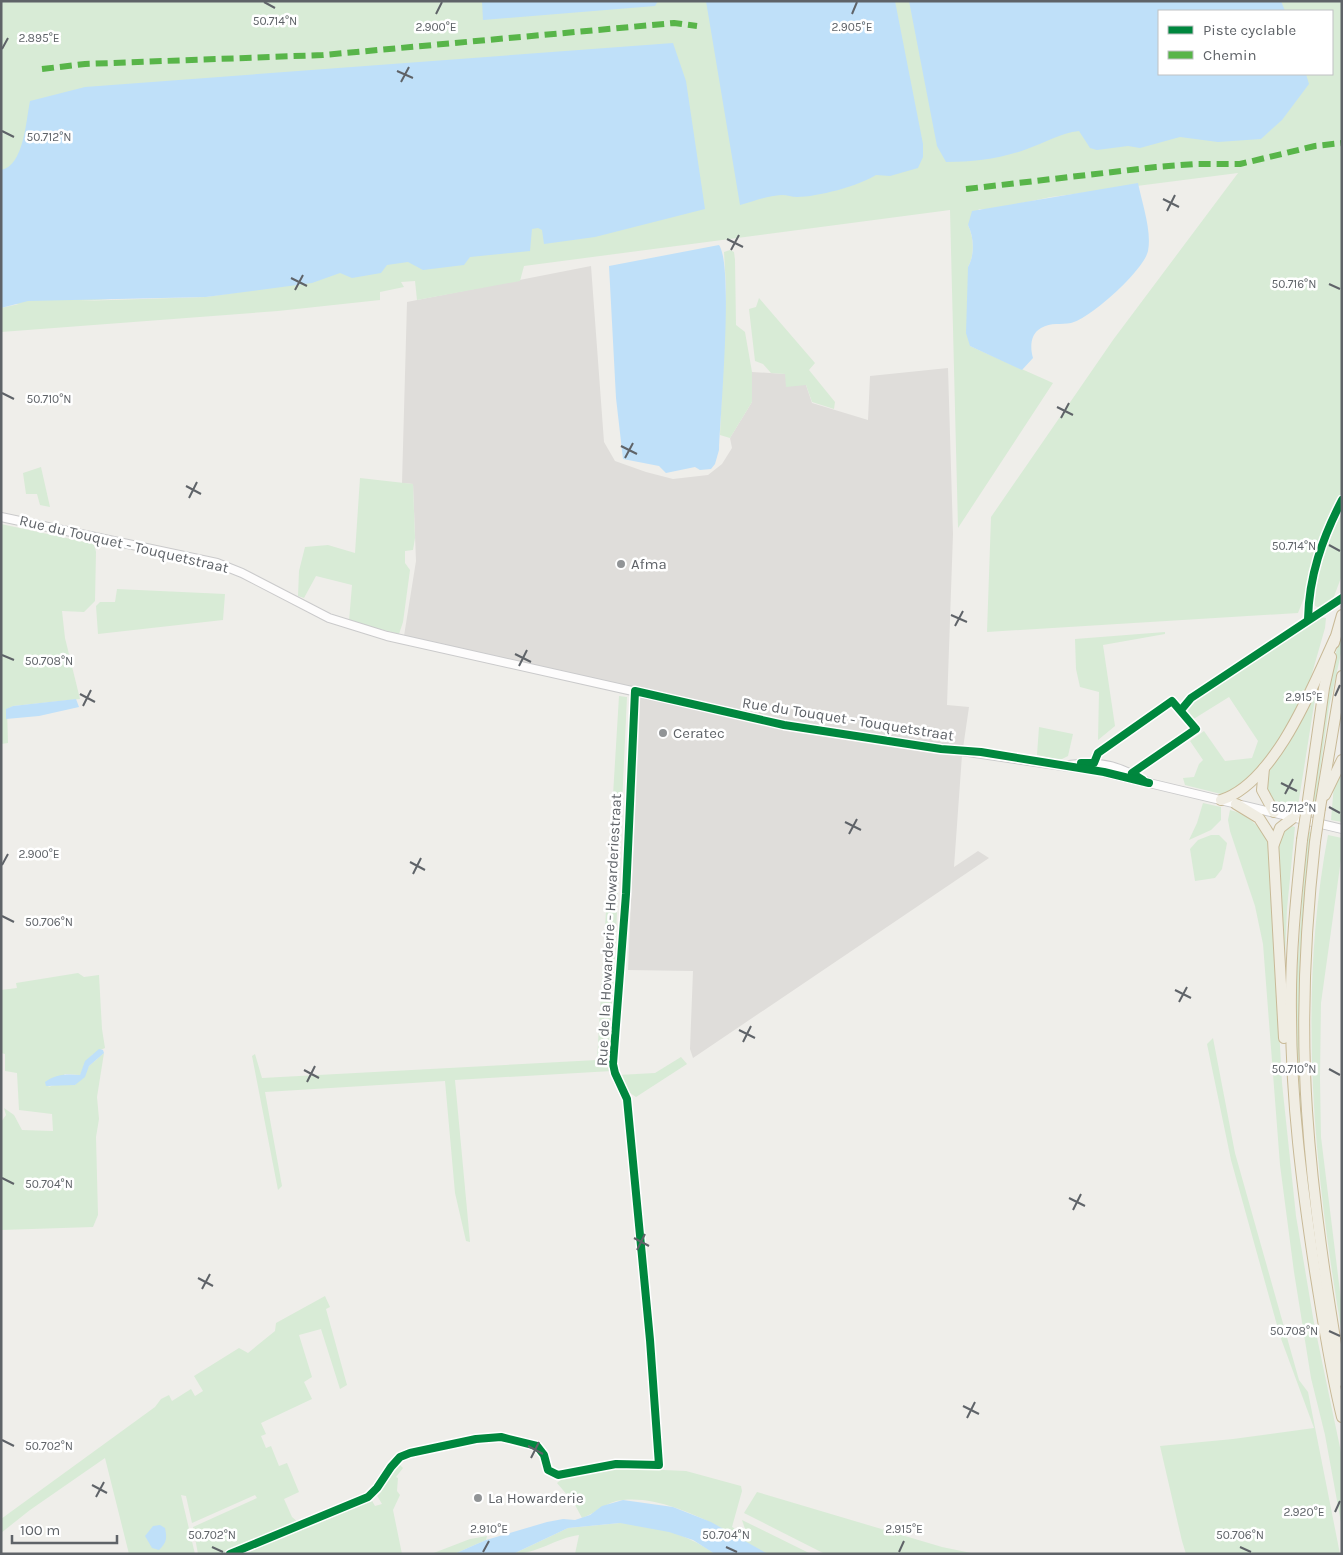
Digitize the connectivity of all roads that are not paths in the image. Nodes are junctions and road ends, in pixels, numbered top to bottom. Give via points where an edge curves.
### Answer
1 (1342, 500) edge
2 (1, 517) edge
3 (1342, 598) edge
4 (1341, 616) edge
5 (1308, 619) junction
6 (1335, 638) junction
7 (1342, 676) edge
8 (635, 691) junction
9 (1181, 710) junction
10 (1342, 760) edge
11 (1096, 767) junction
12 (1264, 767) junction
13 (1132, 773) junction
14 (1146, 783) junction
15 (1221, 800) junction
16 (1236, 804) junction
17 (1320, 808) junction
18 (1274, 812) junction
19 (1294, 817) junction
20 (1342, 829) edge
21 (1274, 844) junction
22 (1292, 1058) junction
23 (1342, 1381) edge
24 (1342, 1416) edge
25 (230, 1554) edge

1 - 5 street via 1326,533 1313,572
2 - 8 main road, Rue du Touquet - Touquetstraat via 218,563 311,610 365,631
3 - 5 street
4 - 6 highway
5 - 9 street via 1191,698
6 - 12 highway via 1304,706
6 - 22 highway, bridge via 1324,688 1302,840 1293,952
7 - 17 highway
8 - 11 main road, Rue du Touquet - Touquetstraat via 784,725 1059,766
8 - 25 street, Rue de la Howarderie - Howarderiestraat via 626,894 613,1064 627,1099 650,1340 658,1465 607,1465 558,1475 548,1470 544,1455 537,1446 523,1441 501,1437 434,1447 400,1457 368,1497
9 - 11 street via 1172,701 1098,753
9 - 13 street via 1196,728
10 - 17 highway
11 - 13 main road, Rue du Touquet - Touquetstraat via 1115,767
11 - 14 main road, Rue du Touquet - Touquetstraat
12 - 15 highway via 1242,790
12 - 18 highway via 1262,790
13 - 14 main road, Rue du Touquet - Touquetstraat
14 - 15 main road, Rue du Touquet - Touquetstraat
15 - 16 main road, Rue du Touquet - Touquetstraat
16 - 18 main road, Rue du Touquet - Touquetstraat
16 - 21 highway via 1259,818 1268,828
17 - 23 highway, bridge via 1305,970 1307,1101 1323,1264
18 - 19 main road, Rue du Touquet - Touquetstraat
19 - 20 main road, Rue du Touquet - Touquetstraat
19 - 21 highway via 1280,828
21 - 22 highway via 1285,1043
22 - 24 highway via 1301,1181

